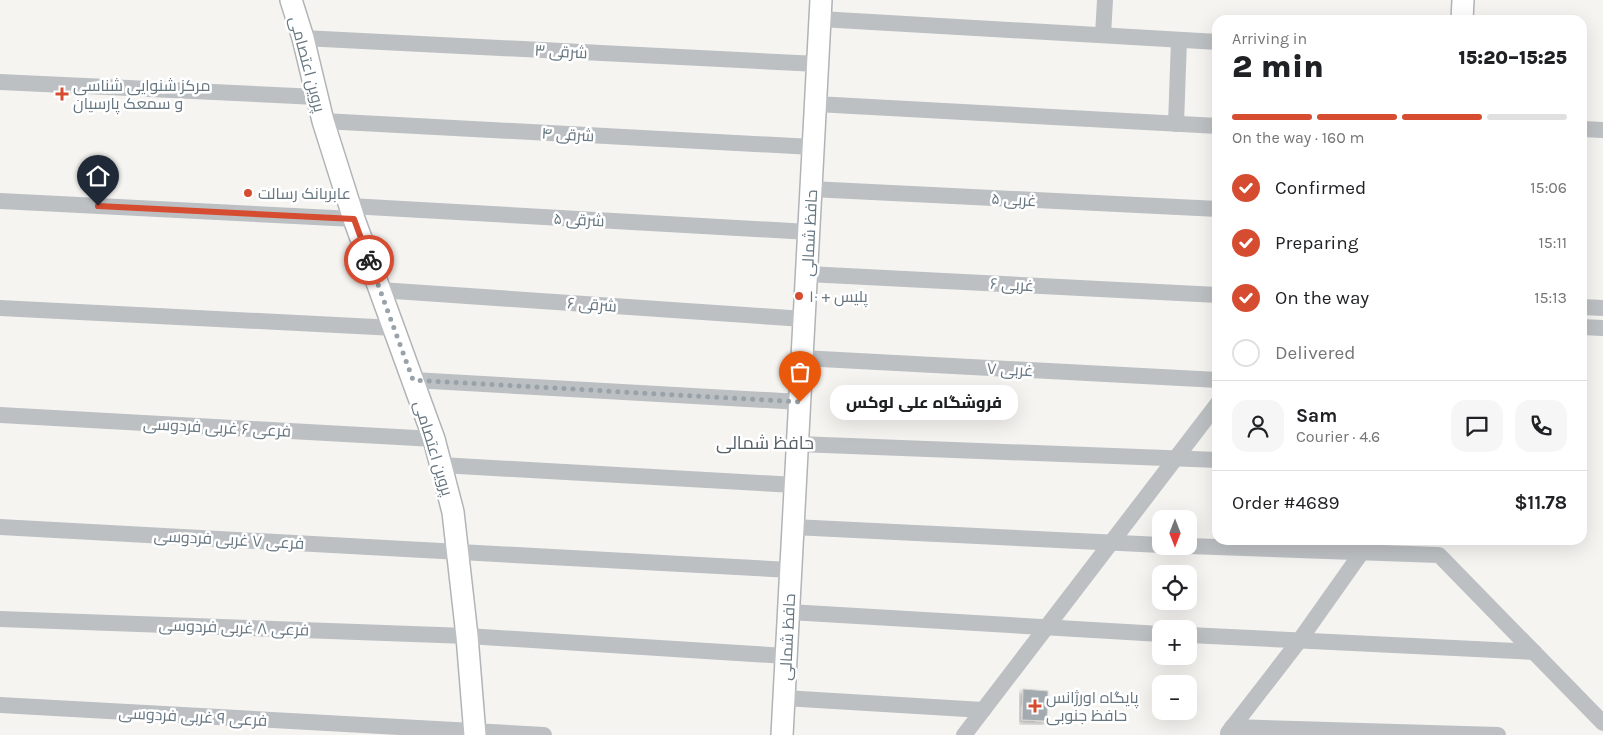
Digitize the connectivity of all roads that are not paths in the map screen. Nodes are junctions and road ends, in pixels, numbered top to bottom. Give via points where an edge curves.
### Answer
1 (291, 0) edge
2 (1105, 0) edge
3 (1463, 0) edge
4 (821, 10) edge
5 (1462, 15) edge
6 (1104, 35) junction
7 (303, 38) junction
8 (1179, 40) junction
9 (1212, 42) edge
10 (818, 64) junction
11 (0, 82) edge
12 (317, 97) junction
13 (816, 104) junction
14 (323, 121) junction
15 (1176, 124) junction
16 (1212, 126) edge
17 (1587, 129) edge
18 (1603, 130) edge
19 (813, 147) junction
20 (811, 189) junction
21 (0, 201) edge
22 (1212, 209) edge
23 (352, 213) junction
24 (809, 232) junction
25 (807, 274) junction
26 (380, 290) junction
27 (1212, 295) edge
28 (1587, 307) edge
29 (0, 308) edge
30 (1603, 308) edge
31 (804, 319) junction
32 (1587, 327) edge
33 (395, 328) junction
34 (1603, 328) edge
35 (802, 358) junction
36 (413, 380) junction
37 (1212, 380) edge
38 (800, 402) junction
39 (1212, 410) edge
40 (0, 415) edge
41 (434, 439) junction
42 (798, 444) junction
43 (1174, 458) junction
44 (1212, 460) edge
45 (441, 465) junction
46 (795, 485) junction
47 (0, 527) edge
48 (793, 528) junction
49 (1105, 543) junction
50 (1152, 545) edge
51 (1198, 546) edge
52 (1363, 546) edge
53 (458, 551) junction
54 (791, 570) junction
55 (789, 612) junction
56 (0, 618) edge
57 (1045, 628) junction
58 (1152, 634) edge
59 (1197, 635) edge
60 (467, 636) junction
61 (1299, 641) junction
62 (1534, 652) junction
63 (786, 656) junction
64 (784, 698) junction
65 (0, 705) edge
66 (983, 710) junction
67 (1603, 723) edge
68 (1229, 731) edge
69 (475, 733) edge
70 (544, 735) edge
71 (782, 735) edge
72 (964, 735) edge
73 (1498, 735) edge

1 - 7 main road, پروین اعتصامی
2 - 6 street
3 - 5 main road
4 - 6 street
4 - 10 main road, حافظ شمالی
6 - 8 street
7 - 10 street, ۳ شرقی
7 - 12 main road, پروین اعتصامی
8 - 9 street
8 - 15 street
10 - 13 main road, حافظ شمالی
11 - 12 street
12 - 14 main road, پروین اعتصامی
13 - 15 street
13 - 19 main road, حافظ شمالی
14 - 19 street, ۴ شرقی
14 - 23 main road, پروین اعتصامی
15 - 16 street
17 - 18 street
19 - 20 main road, حافظ شمالی
20 - 22 street, ۵ غربی
20 - 24 main road, حافظ شمالی
21 - 23 street, ۵ شرقی
23 - 24 street, ۵ شرقی
23 - 26 main road, پروین اعتصامی
24 - 25 main road, حافظ شمالی
25 - 27 street, ۶ غربی
25 - 31 main road, حافظ شمالی
26 - 31 street, ۶ شرقی
26 - 33 main road, پروین اعتصامی
28 - 30 street
29 - 33 street
31 - 35 main road, حافظ شمالی
32 - 34 street
33 - 36 main road, پروین اعتصامی
35 - 37 street, ۷ غربی
35 - 38 main road, حافظ شمالی
36 - 38 street
36 - 41 main road, پروین اعتصامی
38 - 42 main road, حافظ شمالی
39 - 43 street
40 - 41 street, فرعی ۶ غربی فردوسی
41 - 45 main road, پروین اعتصامی
42 - 43 street
42 - 46 main road, حافظ شمالی
43 - 44 street
43 - 49 street
45 - 46 street
45 - 53 main road, پروین اعتصامی via 453,512
46 - 48 main road, حافظ شمالی
47 - 53 street, فرعی ۷ غربی فردوسی
48 - 49 street
48 - 54 main road, حافظ شمالی
49 - 50 street
49 - 57 street
51 - 52 street
52 - 61 street
52 - 62 street via 1439,555
53 - 54 street, فرعی ۷ غربی فردوسی
53 - 60 main road, پروین اعتصامی
54 - 55 main road, حافظ شمالی
55 - 57 street
55 - 63 main road, حافظ شمالی
56 - 60 street, فرعی ۸ غربی فردوسی
57 - 58 street
57 - 66 street
59 - 61 street
60 - 63 street, فرعی ۸ غربی فردوسی
60 - 69 main road, پروین اعتصامی
61 - 62 street
61 - 68 street
62 - 67 street
63 - 64 main road, حافظ شمالی
64 - 66 street
64 - 71 main road, حافظ شمالی
65 - 69 street, فرعی ۹ غربی فردوسی
66 - 72 street
68 - 73 street
69 - 70 street, فرعی ۹ غربی فردوسی

